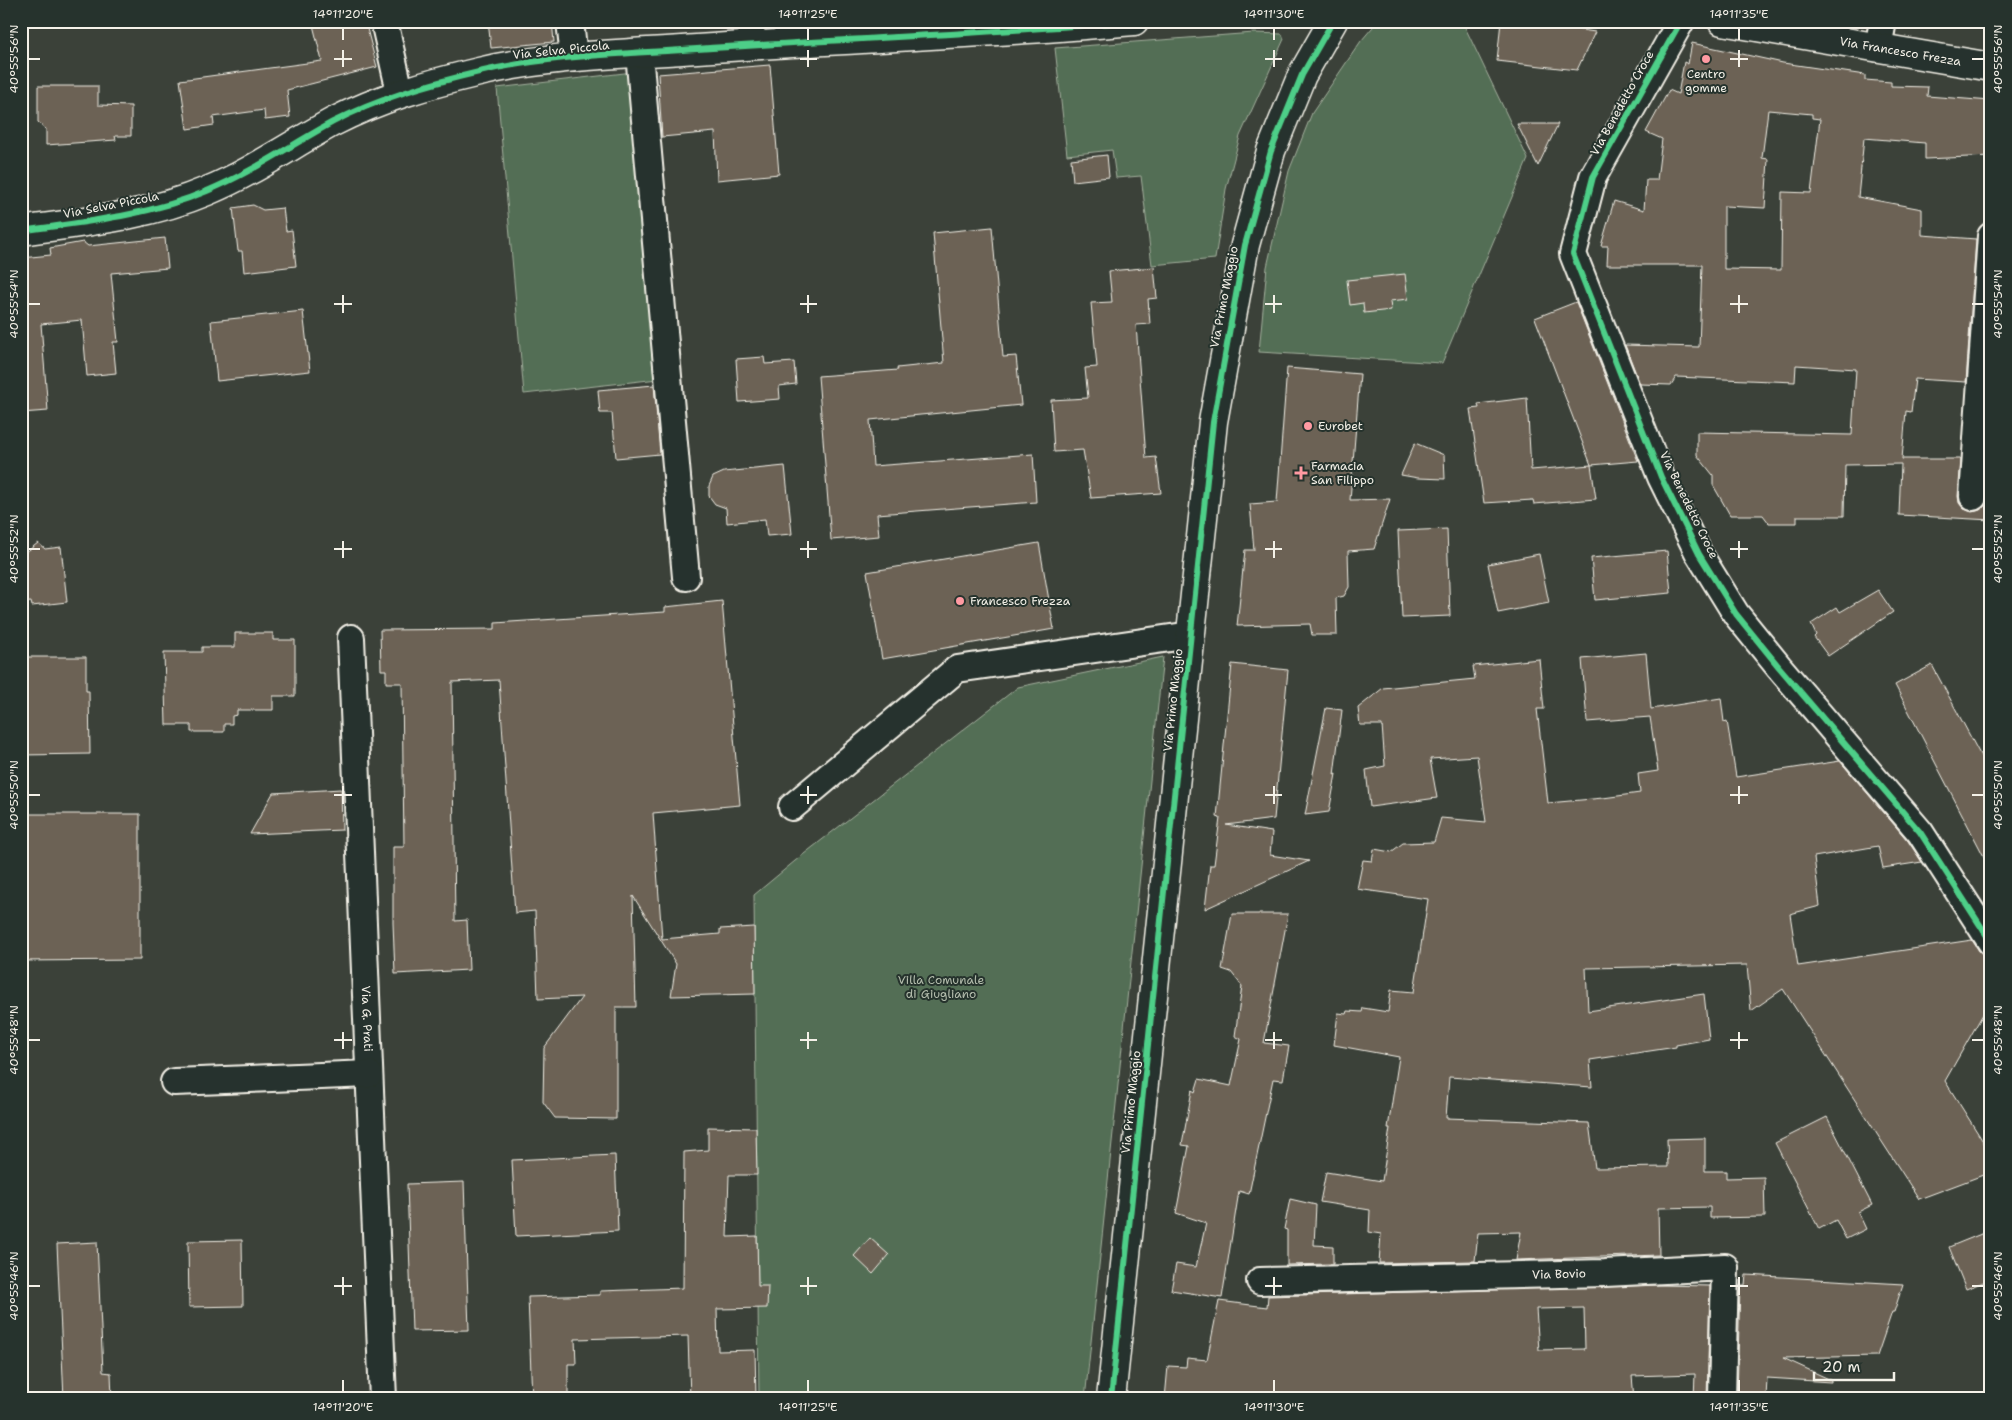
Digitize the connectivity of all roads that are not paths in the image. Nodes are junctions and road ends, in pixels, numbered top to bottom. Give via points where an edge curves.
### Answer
1 (384, 21) edge
2 (570, 21) edge
3 (1134, 21) edge
4 (1681, 21) edge
5 (1722, 21) edge
6 (1883, 21) edge
7 (1330, 22) edge
8 (752, 33) edge
9 (1878, 48) junction
10 (640, 53) junction
11 (574, 58) junction
12 (1991, 67) edge
13 (400, 92) junction
14 (21, 231) edge
15 (1991, 236) edge
16 (1973, 497) dead end
17 (686, 577) dead end
18 (1191, 635) junction
19 (351, 638) dead end
20 (792, 807) dead end
21 (1991, 942) edge
22 (369, 1074) junction
23 (174, 1082) dead end
24 (1260, 1281) dead end
25 (383, 1399) edge
26 (1111, 1399) edge
27 (1722, 1399) edge

1 - 13 street
2 - 11 street
3 - 8 street, Via Selva Piccola via 1044,29
4 - 21 street, Via Benedetto Croce via 1593,177 1573,254 1661,477 1699,554 1736,614 1920,832
5 - 9 street, Via Francesco Frezza
6 - 9 street
7 - 18 street, Via Primo Maggio via 1302,75 1271,151 1245,245 1213,422
8 - 10 street, Via Selva Piccola
9 - 12 street, Via Francesco Frezza
10 - 11 street, Via Selva Piccola
10 - 17 street
11 - 13 street, Via Selva Piccola via 484,71
13 - 14 street, Via Selva Piccola via 333,122 200,194 132,214
15 - 16 street
18 - 20 street via 957,669
18 - 26 street, Via Primo Maggio
19 - 22 street, Via G. Prati
22 - 23 street
22 - 25 street, Via G. Prati
24 - 27 street, Via Bovio via 1725,1267

